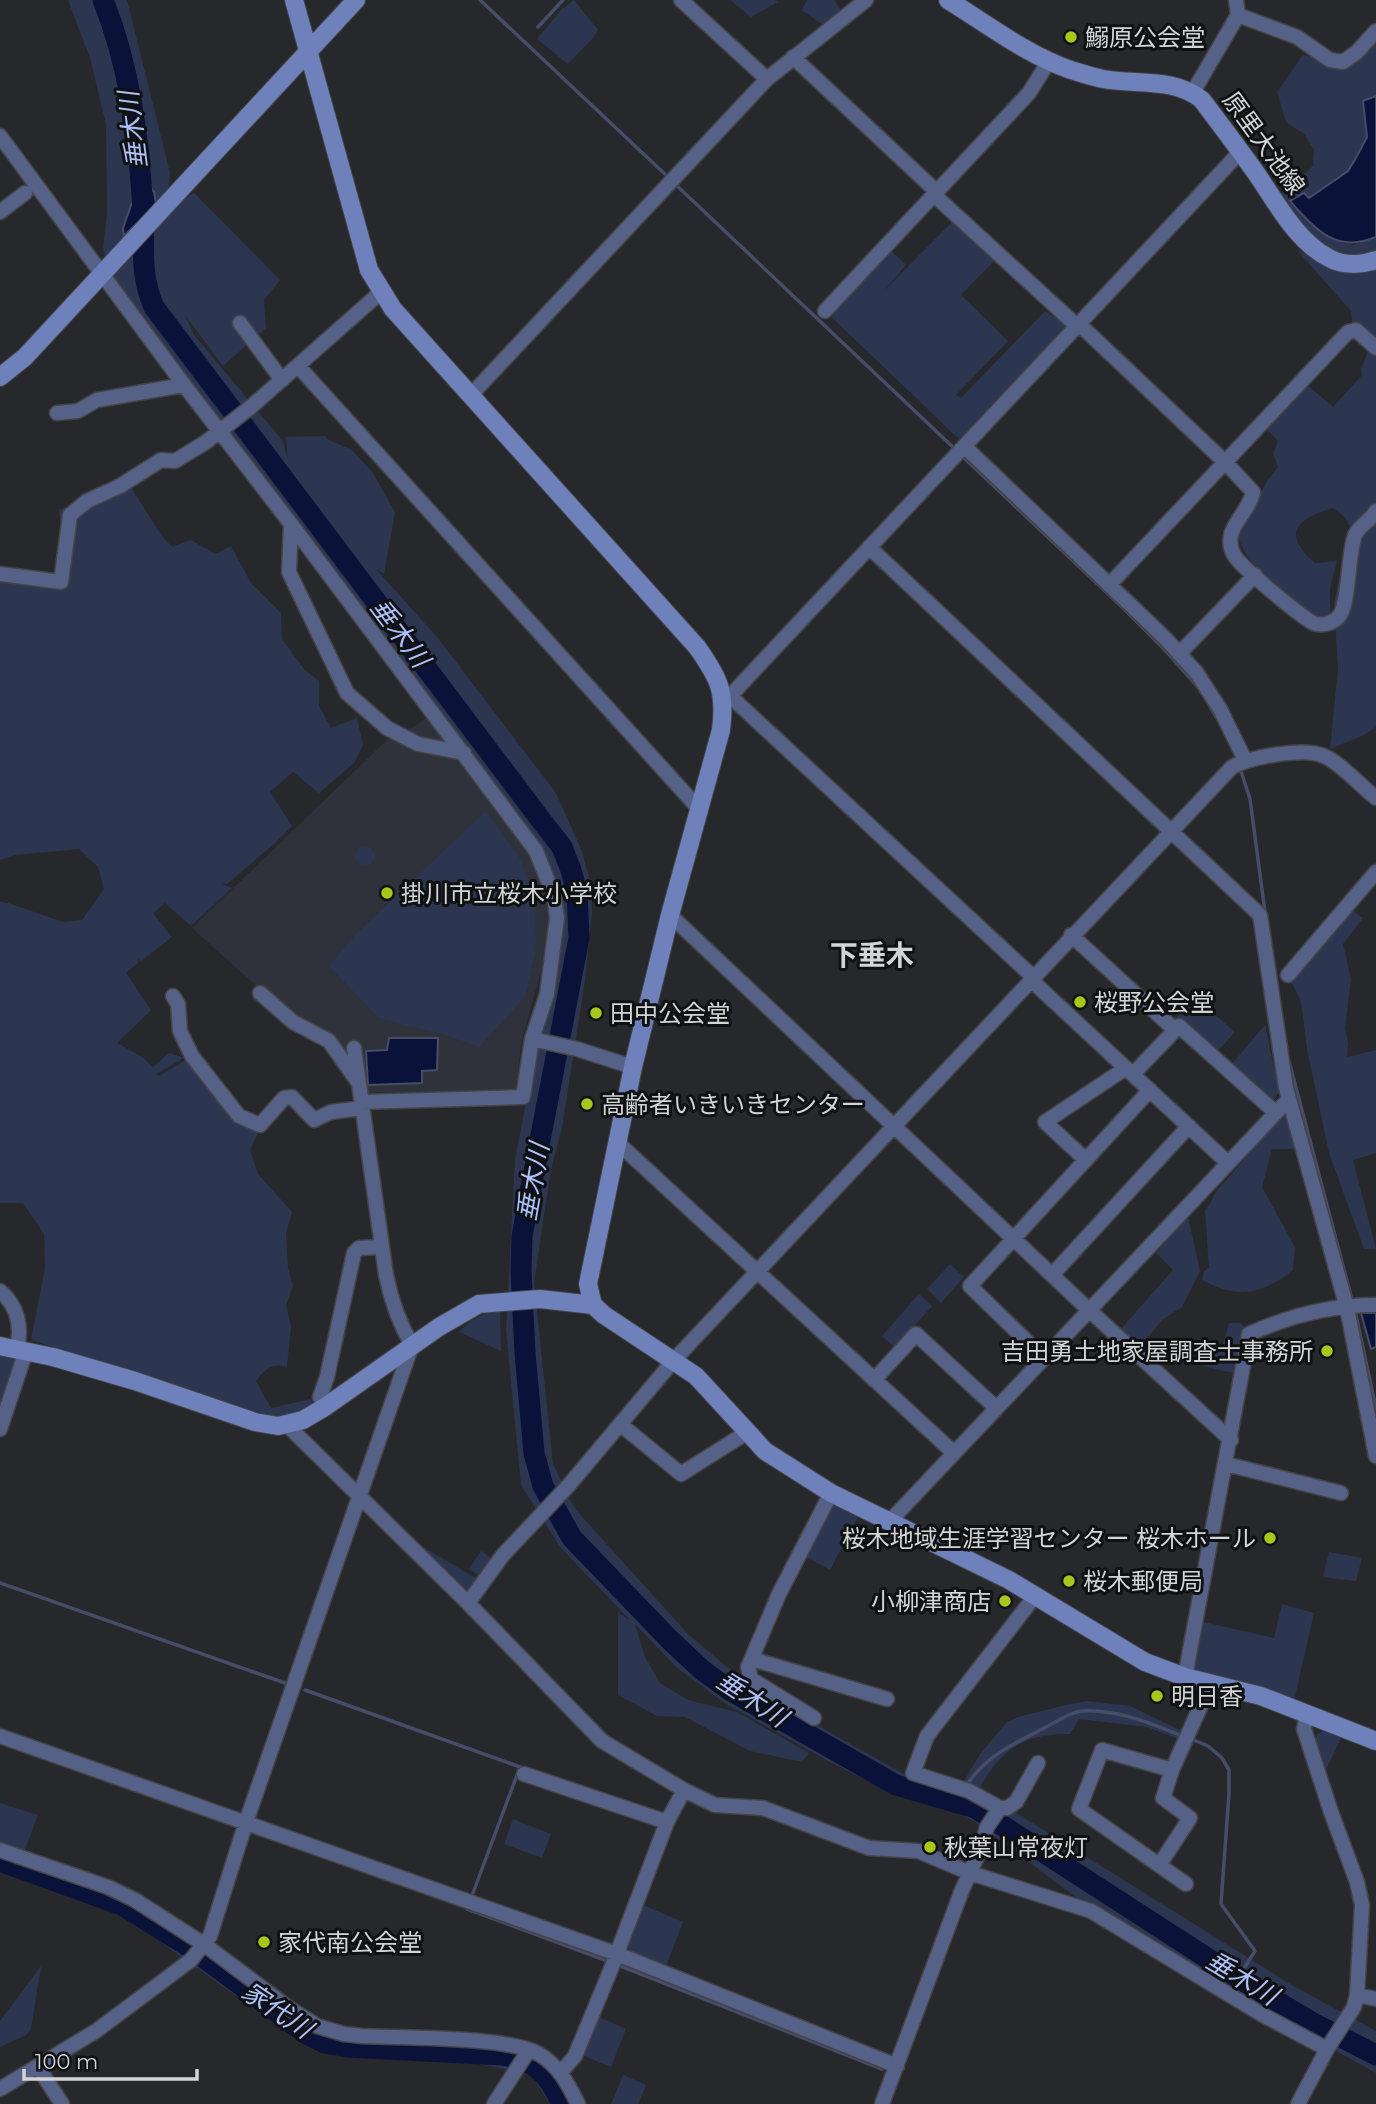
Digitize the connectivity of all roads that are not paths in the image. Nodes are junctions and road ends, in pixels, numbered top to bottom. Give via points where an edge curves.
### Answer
1 (294, 0) edge
2 (356, 0) edge
3 (681, 0) edge
4 (866, 0) edge
5 (948, 0) edge
6 (1237, 7) edge
7 (1376, 31) edge
8 (307, 54) junction
9 (793, 57) junction
10 (1049, 61) junction
11 (767, 79) junction
12 (1193, 92) junction
13 (0, 136) edge
14 (1241, 151) junction
15 (934, 192) junction
16 (25, 193) dead end
17 (0, 212) edge
18 (1376, 260) edge
19 (103, 272) junction
20 (381, 292) junction
21 (825, 311) dead end
22 (240, 323) dead end
23 (1078, 325) junction
24 (1376, 348) edge
25 (298, 366) junction
26 (0, 377) edge
27 (282, 380) junction
28 (184, 385) junction
29 (470, 396) junction
30 (57, 413) dead end
31 (224, 428) junction
32 (964, 446) junction
33 (1226, 463) junction
34 (1376, 511) edge
35 (291, 524) junction
36 (869, 547) junction
37 (0, 574) edge
38 (1255, 575) junction
39 (1109, 584) junction
40 (1179, 654) junction
41 (727, 699) junction
42 (464, 753) junction
43 (1245, 760) junction
44 (1376, 798) edge
45 (699, 810) junction
46 (1169, 830) junction
47 (1376, 872) edge
48 (670, 915) junction
49 (1071, 934) junction
50 (1288, 975) dead end
51 (1031, 977) junction
52 (260, 993) dead end
53 (173, 996) dead end
54 (1175, 1030) junction
55 (537, 1040) junction
56 (354, 1048) dead end
57 (633, 1067) junction
58 (1129, 1071) junction
59 (359, 1084) junction
60 (1150, 1090) junction
61 (1289, 1099) junction
62 (362, 1105) junction
63 (1275, 1112) junction
64 (893, 1124) junction
65 (1189, 1126) junction
66 (618, 1143) junction
67 (1086, 1160) junction
68 (1228, 1163) junction
69 (1014, 1238) junction
70 (381, 1247) junction
71 (756, 1270) junction
72 (1052, 1275) junction
73 (0, 1291) edge
74 (593, 1305) junction
75 (1358, 1307) edge
76 (1089, 1310) junction
77 (412, 1345) junction
78 (14, 1348) edge
79 (1044, 1358) junction
80 (674, 1360) junction
81 (874, 1380) junction
82 (325, 1407) junction
83 (996, 1408) junction
84 (620, 1424) junction
85 (287, 1425) junction
86 (0, 1429) edge
87 (747, 1433) junction
88 (1231, 1440) junction
89 (954, 1453) junction
90 (1376, 1456) edge
91 (1226, 1464) junction
92 (831, 1493) junction
93 (1341, 1493) dead end
94 (359, 1498) junction
95 (890, 1521) junction
96 (1035, 1595) junction
97 (468, 1603) junction
98 (752, 1658) junction
99 (1185, 1676) junction
100 (1211, 1684) junction
101 (887, 1699) dead end
102 (1307, 1713) junction
103 (814, 1718) dead end
104 (0, 1736) edge
105 (1376, 1741) edge
106 (1038, 1763) dead end
107 (1172, 1770) junction
108 (524, 1774) dead end
109 (684, 1790) junction
110 (1000, 1808) junction
111 (246, 1822) junction
112 (667, 1822) junction
113 (0, 1850) edge
114 (1160, 1864) junction
115 (970, 1872) junction
116 (1186, 1884) dead end
117 (199, 1952) junction
118 (615, 1960) junction
119 (1357, 1995) junction
120 (1376, 1999) edge
121 (1329, 2045) junction
122 (527, 2052) junction
123 (897, 2066) junction
124 (38, 2067) junction
125 (561, 2072) junction
126 (0, 2089) edge
127 (62, 2104) edge
128 (494, 2104) edge
129 (578, 2104) edge
130 (882, 2104) edge
131 (1298, 2104) edge

1 - 8 street
2 - 8 street
3 - 11 street
4 - 9 street
5 - 10 street, 原里大池線
6 - 7 street via 1297,37 1330,60 1343,62
6 - 12 street
8 - 19 street
8 - 20 street via 369,270
9 - 11 street
9 - 15 street
10 - 12 street, 原里大池線 via 1102,79 1171,85
10 - 15 street via 1028,93
11 - 29 street
12 - 14 street, 原里大池線
13 - 19 street
14 - 18 street, 原里大池線 via 1314,249 1346,264
14 - 23 street
15 - 21 street
15 - 23 street
16 - 17 street
19 - 26 street via 26,358
19 - 28 street
20 - 25 street
20 - 29 street
22 - 27 street
23 - 32 street
23 - 33 street
24 - 33 street via 1356,330 1348,332
25 - 27 street
25 - 45 street
27 - 31 street
28 - 30 street via 97,400 78,411
28 - 31 street
29 - 41 street via 697,647
31 - 35 street
31 - 37 street via 175,461 162,460 70,515 61,582
32 - 36 street
32 - 39 street
33 - 38 street via 1253,492 1230,538 1234,556
33 - 39 street
34 - 38 street via 1356,532 1344,603 1340,615 1329,624 1315,624 1300,616
35 - 42 street
35 - 42 street via 289,572 347,693 387,728 418,744
36 - 41 street
36 - 46 street
38 - 40 street
39 - 40 street
40 - 43 street via 1220,709
41 - 45 street
41 - 51 street
42 - 55 street via 536,850 554,896 556,918
43 - 44 street via 1309,752 1325,756
43 - 46 street via 1231,767
45 - 48 street
46 - 49 street
46 - 61 street via 1260,915
47 - 50 street
48 - 57 street
48 - 64 street
49 - 51 street
49 - 54 street
51 - 58 street
51 - 64 street
52 - 59 street via 293,1022 329,1041
53 - 62 street via 180,1031 192,1056 239,1116 260,1125 284,1098 292,1097 314,1120
54 - 58 street
54 - 63 street via 1179,1026
55 - 57 street
55 - 62 street via 523,1097
56 - 59 street
57 - 66 street
58 - 60 street
58 - 67 street via 1045,1122
59 - 62 street
60 - 65 street
60 - 67 street
61 - 63 street
61 - 75 street
62 - 70 street
63 - 68 street
64 - 69 street
64 - 71 street
65 - 68 street
65 - 72 street
66 - 71 street
66 - 74 street via 588,1284
67 - 69 street
68 - 76 street
69 - 72 street
69 - 79 street via 970,1286
70 - 77 street via 391,1298
70 - 82 street via 359,1248 354,1253 320,1397
71 - 80 street
71 - 81 street
72 - 76 street
73 - 78 street via 18,1320
74 - 77 street via 502,1300 471,1307
74 - 80 street
75 - 88 street via 1279,1320 1249,1334
75 - 90 street
76 - 79 street
76 - 88 street
77 - 82 street
77 - 94 street
78 - 85 street via 135,1381 255,1422
78 - 86 street
79 - 83 street
80 - 84 street
80 - 87 street via 708,1387
81 - 83 street via 916,1334
81 - 89 street
82 - 85 street
83 - 89 street
84 - 87 street via 681,1474
84 - 97 street via 503,1555
85 - 94 street
87 - 92 street via 778,1461
88 - 91 street
89 - 95 street
91 - 93 street
91 - 99 street
92 - 95 street
92 - 98 street
94 - 97 street
94 - 111 street
95 - 96 street
96 - 99 street via 1145,1662
96 - 110 street via 927,1736 913,1773 969,1791
97 - 109 street via 603,1741
98 - 101 street
98 - 103 street via 748,1667 751,1679
99 - 100 street
100 - 102 street
100 - 107 street
102 - 105 street
102 - 119 street via 1304,1729 1362,1905
104 - 111 street
106 - 110 street via 1016,1802
107 - 114 street via 1163,1798 1190,1818
107 - 114 street via 1102,1750 1079,1809
108 - 112 street
109 - 112 street
109 - 115 street via 715,1805 763,1808 869,1848 918,1851
110 - 115 street via 987,1827
111 - 117 street via 210,1936
111 - 118 street
112 - 118 street
113 - 117 street via 123,1894 153,1910
114 - 116 street
115 - 121 street via 1090,1911 1261,2014
115 - 123 street
117 - 122 street via 330,2031 482,2042
117 - 124 street via 96,2031
118 - 123 street
118 - 125 street via 575,2056
119 - 120 street
119 - 121 street
121 - 131 street
122 - 125 street via 547,2059
122 - 128 street
123 - 130 street
124 - 126 street
124 - 127 street
125 - 129 street

